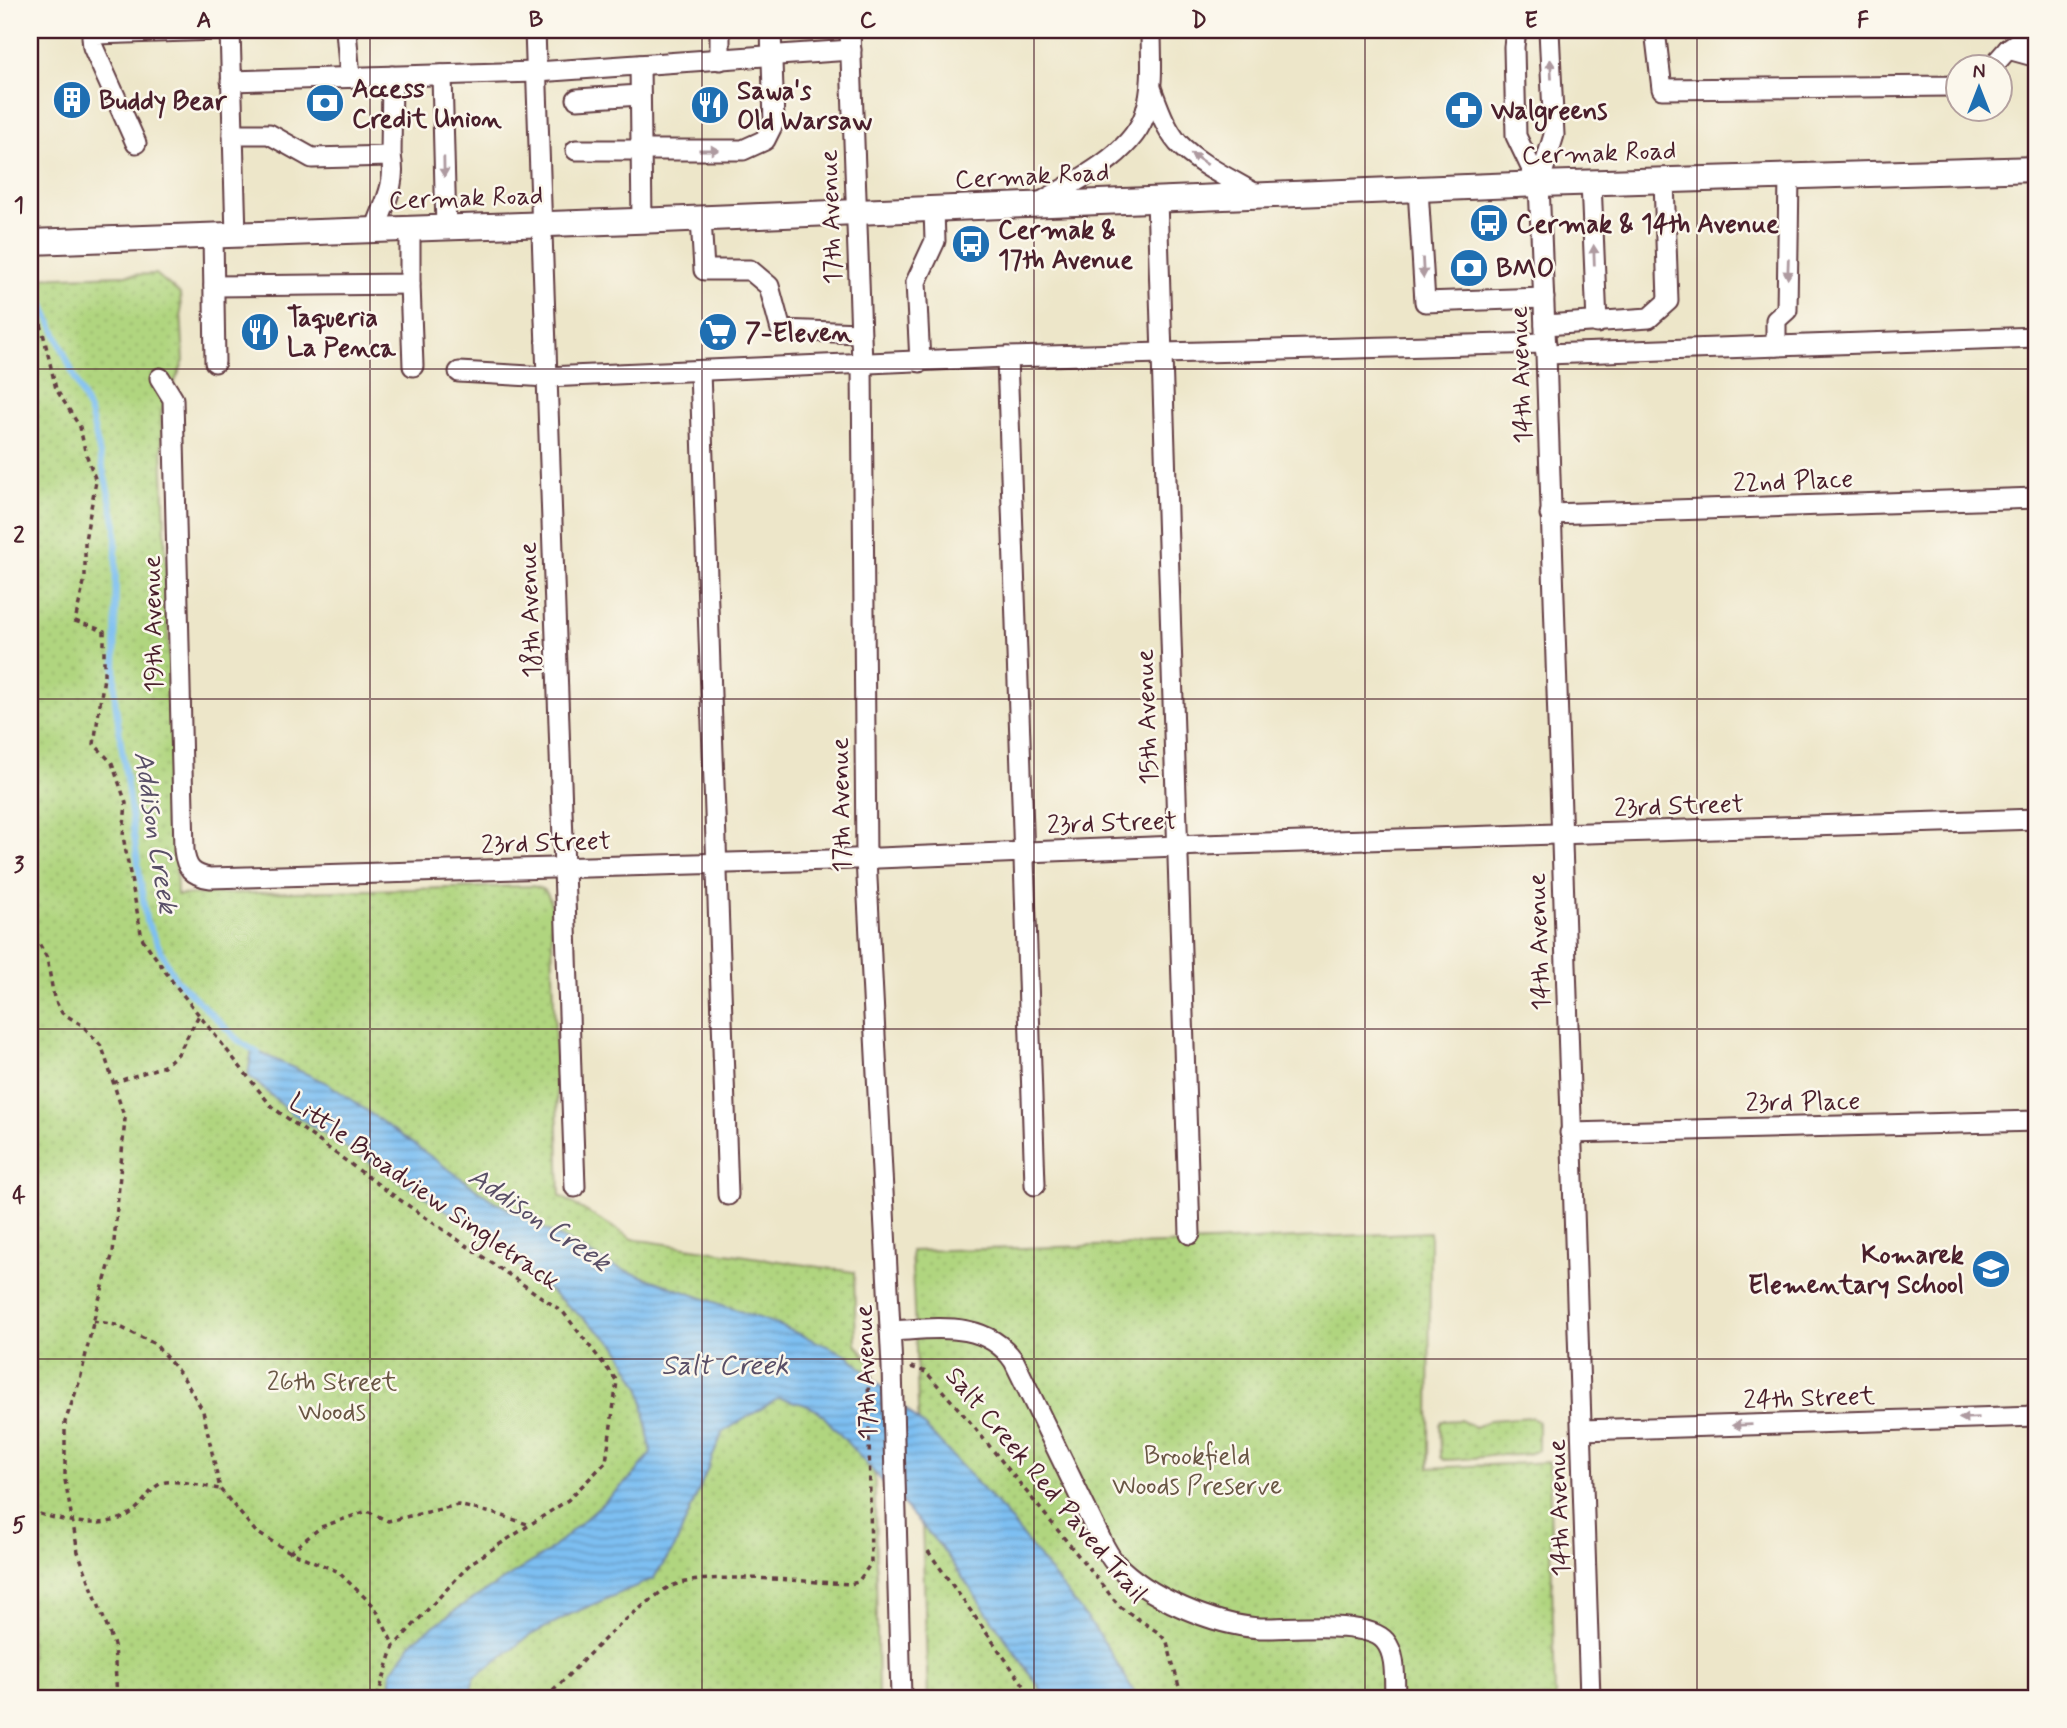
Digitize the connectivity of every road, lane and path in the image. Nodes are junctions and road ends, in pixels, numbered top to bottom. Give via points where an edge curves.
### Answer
1 (219, 30) edge
2 (230, 30) edge
3 (346, 30) edge
4 (535, 30) edge
5 (720, 30) edge
6 (771, 30) edge
7 (850, 30) edge
8 (1151, 30) edge
9 (1516, 30) edge
10 (1549, 30) edge
11 (1655, 30) edge
12 (2035, 30) edge
13 (2008, 39) edge
14 (851, 50) junction
15 (772, 55) junction
16 (2037, 57) edge
17 (720, 60) junction
18 (639, 65) junction
19 (537, 72) junction
20 (442, 75) junction
21 (392, 76) junction
22 (350, 77) junction
23 (231, 81) junction
24 (1944, 86) edge
25 (1151, 88) junction
26 (640, 95) junction
27 (577, 99) dead end
28 (233, 134) junction
29 (136, 143) dead end
30 (576, 150) dead end
31 (641, 150) junction
32 (391, 156) junction
33 (2037, 169) edge
34 (1789, 176) junction
35 (1664, 180) junction
36 (1591, 182) junction
37 (1539, 184) junction
38 (1418, 188) junction
39 (1257, 195) junction
40 (1157, 199) junction
41 (1036, 205) junction
42 (934, 209) junction
43 (856, 212) junction
44 (701, 219) junction
45 (642, 221) junction
46 (541, 225) junction
47 (446, 228) junction
48 (410, 229) junction
49 (375, 230) junction
50 (224, 235) junction
51 (30, 242) edge
52 (410, 284) junction
53 (214, 286) junction
54 (1544, 298) junction
55 (30, 308) edge
56 (1597, 323) junction
57 (860, 332) junction
58 (2037, 337) edge
59 (1546, 341) junction
60 (1776, 346) junction
61 (1161, 353) junction
62 (1007, 357) junction
63 (215, 362) dead end
64 (920, 362) junction
65 (862, 365) junction
66 (414, 366) dead end
67 (700, 371) junction
68 (459, 372) dead end
69 (547, 377) junction
70 (160, 378) dead end
71 (2037, 498) edge
72 (1550, 514) junction
73 (2037, 819) edge
74 (1561, 835) junction
75 (1176, 846) junction
76 (1023, 852) junction
77 (866, 859) junction
78 (718, 863) junction
79 (564, 868) junction
80 (190, 871) joint
81 (30, 927) edge
82 (199, 1015) junction
83 (113, 1083) junction
84 (2037, 1121) edge
85 (1570, 1133) junction
86 (1035, 1185) dead end
87 (575, 1187) dead end
88 (728, 1195) dead end
89 (1190, 1234) dead end
90 (93, 1321) junction
91 (890, 1331) junction
92 (868, 1367) dead end
93 (917, 1367) dead end
94 (2037, 1416) edge
95 (1582, 1430) junction
96 (220, 1489) junction
97 (30, 1511) edge
98 (72, 1520) junction
99 (530, 1525) junction
100 (928, 1551) dead end
101 (290, 1552) junction
102 (394, 1646) junction
103 (117, 1698) edge
104 (377, 1698) edge
105 (546, 1698) edge
106 (901, 1698) edge
107 (1033, 1698) edge
108 (1182, 1698) edge
109 (1395, 1698) edge
110 (1590, 1698) edge

1 - 29 street via 92,37
2 - 23 street
3 - 22 street
4 - 19 street, 18th Avenue
5 - 17 street
6 - 15 street
7 - 14 street, 17th Avenue
8 - 25 street
9 - 37 street via 1516,136
37 -> 10 street via 1554,135
11 - 24 street via 1661,89
12 - 13 street
13 - 16 street
14 - 15 street
14 - 43 street, 17th Avenue
15 - 17 street
31 -> 15 street via 743,150 765,141 774,122
17 - 18 street
18 - 19 street
18 - 26 street
19 - 20 street
19 - 46 street, 18th Avenue
20 - 21 street
20 -> 47 street
21 - 22 street
21 - 32 street
22 - 23 street
23 - 28 street
39 -> 25 street via 1176,141
25 - 41 street via 1140,128 1129,141 1104,163
26 - 27 street
26 - 31 street
28 - 32 street via 269,134 312,158
28 - 50 street
30 - 31 street
31 - 45 street
32 - 49 street via 392,183
33 - 34 main road, Cermak Road
34 - 35 main road, Cermak Road
34 -> 60 street via 1787,310 1776,320
35 - 36 main road, Cermak Road
35 - 56 street via 1668,301 1649,318
36 - 37 main road, Cermak Road
56 -> 36 street
37 - 38 main road, Cermak Road
37 - 54 street, 14th Avenue
38 - 39 main road, Cermak Road
38 -> 54 street via 1425,302
39 - 40 main road, Cermak Road
40 - 41 main road, Cermak Road
40 - 61 street, 15th Avenue
41 - 42 main road, Cermak Road
42 - 43 main road, Cermak Road
42 - 64 street via 935,241 916,282
43 - 44 main road, Cermak Road
43 - 57 street, 17th Avenue
44 - 45 main road, Cermak Road
44 - 57 street via 704,270 750,270 769,286 781,330
45 - 46 main road, Cermak Road
46 - 47 main road, Cermak Road
46 - 69 street, 18th Avenue
47 - 48 main road, Cermak Road
48 - 49 main road, Cermak Road
48 - 52 street
49 - 50 main road, Cermak Road
50 - 51 main road, Cermak Road
50 - 53 street
52 - 53 street
52 - 66 street
53 - 63 street
54 - 59 street, 14th Avenue
55 - 82 path, Little Broadview Singletrack via 40,320 56,389 80,427 96,481 85,540 85,578 75,621 104,631 104,677 94,744 113,763 126,803 123,836 142,938
56 - 59 street
57 - 65 street, 17th Avenue
58 - 60 street
59 - 60 street
59 - 61 street
59 - 72 street, 14th Avenue
61 - 62 street
61 - 75 street, 15th Avenue
62 - 64 street
62 - 76 street
64 - 65 street
65 - 67 street
65 - 77 street, 17th Avenue
67 - 69 street
67 - 78 street
68 - 69 street
69 - 79 street, 18th Avenue
70 - 80 street, 19th Avenue via 173,399 184,850
71 - 72 street, 22nd Place
72 - 74 street, 14th Avenue
73 - 74 street, 23rd Street
74 - 75 street, 23rd Street
74 - 85 street, 14th Avenue
75 - 76 street, 23rd Street
75 - 89 street, 15th Avenue
76 - 77 street, 23rd Street
76 - 86 street
77 - 78 street, 23rd Street
77 - 91 street, 17th Avenue
78 - 79 street, 23rd Street
78 - 88 street
79 - 80 street, 23rd Street via 210,878
79 - 87 street, 18th Avenue
81 - 83 path via 47,958 54,998 62,1013 82,1025 102,1047
82 - 83 path via 178,1054 164,1066
82 - 99 path, Little Broadview Singletrack via 272,1107 563,1311 617,1381 606,1462 568,1500
83 - 90 path via 125,1119 121,1173 113,1253
84 - 85 street, 23rd Place
85 - 95 street, 14th Avenue
90 - 96 path via 116,1325 155,1344 183,1377 204,1411
90 - 98 path via 65,1422 65,1480
91 - 106 street, 17th Avenue
91 - 109 street via 962,1330 980,1333 1005,1348 1101,1540 1114,1561 1152,1593 1235,1624 1376,1633 1392,1657
92 - 105 path via 871,1563 858,1582 711,1579 667,1588 626,1618
93 - 108 path, Salt Creek Red Paved Trail via 970,1422 1120,1607 1167,1642
94 -> 95 street, 24th Street
95 - 110 street, 14th Avenue
96 - 98 path via 164,1482 124,1517 102,1523
96 - 101 path via 256,1532
97 - 98 path
98 - 103 path via 78,1552 114,1645
99 - 101 path via 458,1505 388,1521 367,1511 321,1527
99 - 102 path, Little Broadview Singletrack via 471,1563
100 - 107 path
101 - 102 path via 337,1571 375,1608
102 - 104 path, Little Broadview Singletrack

